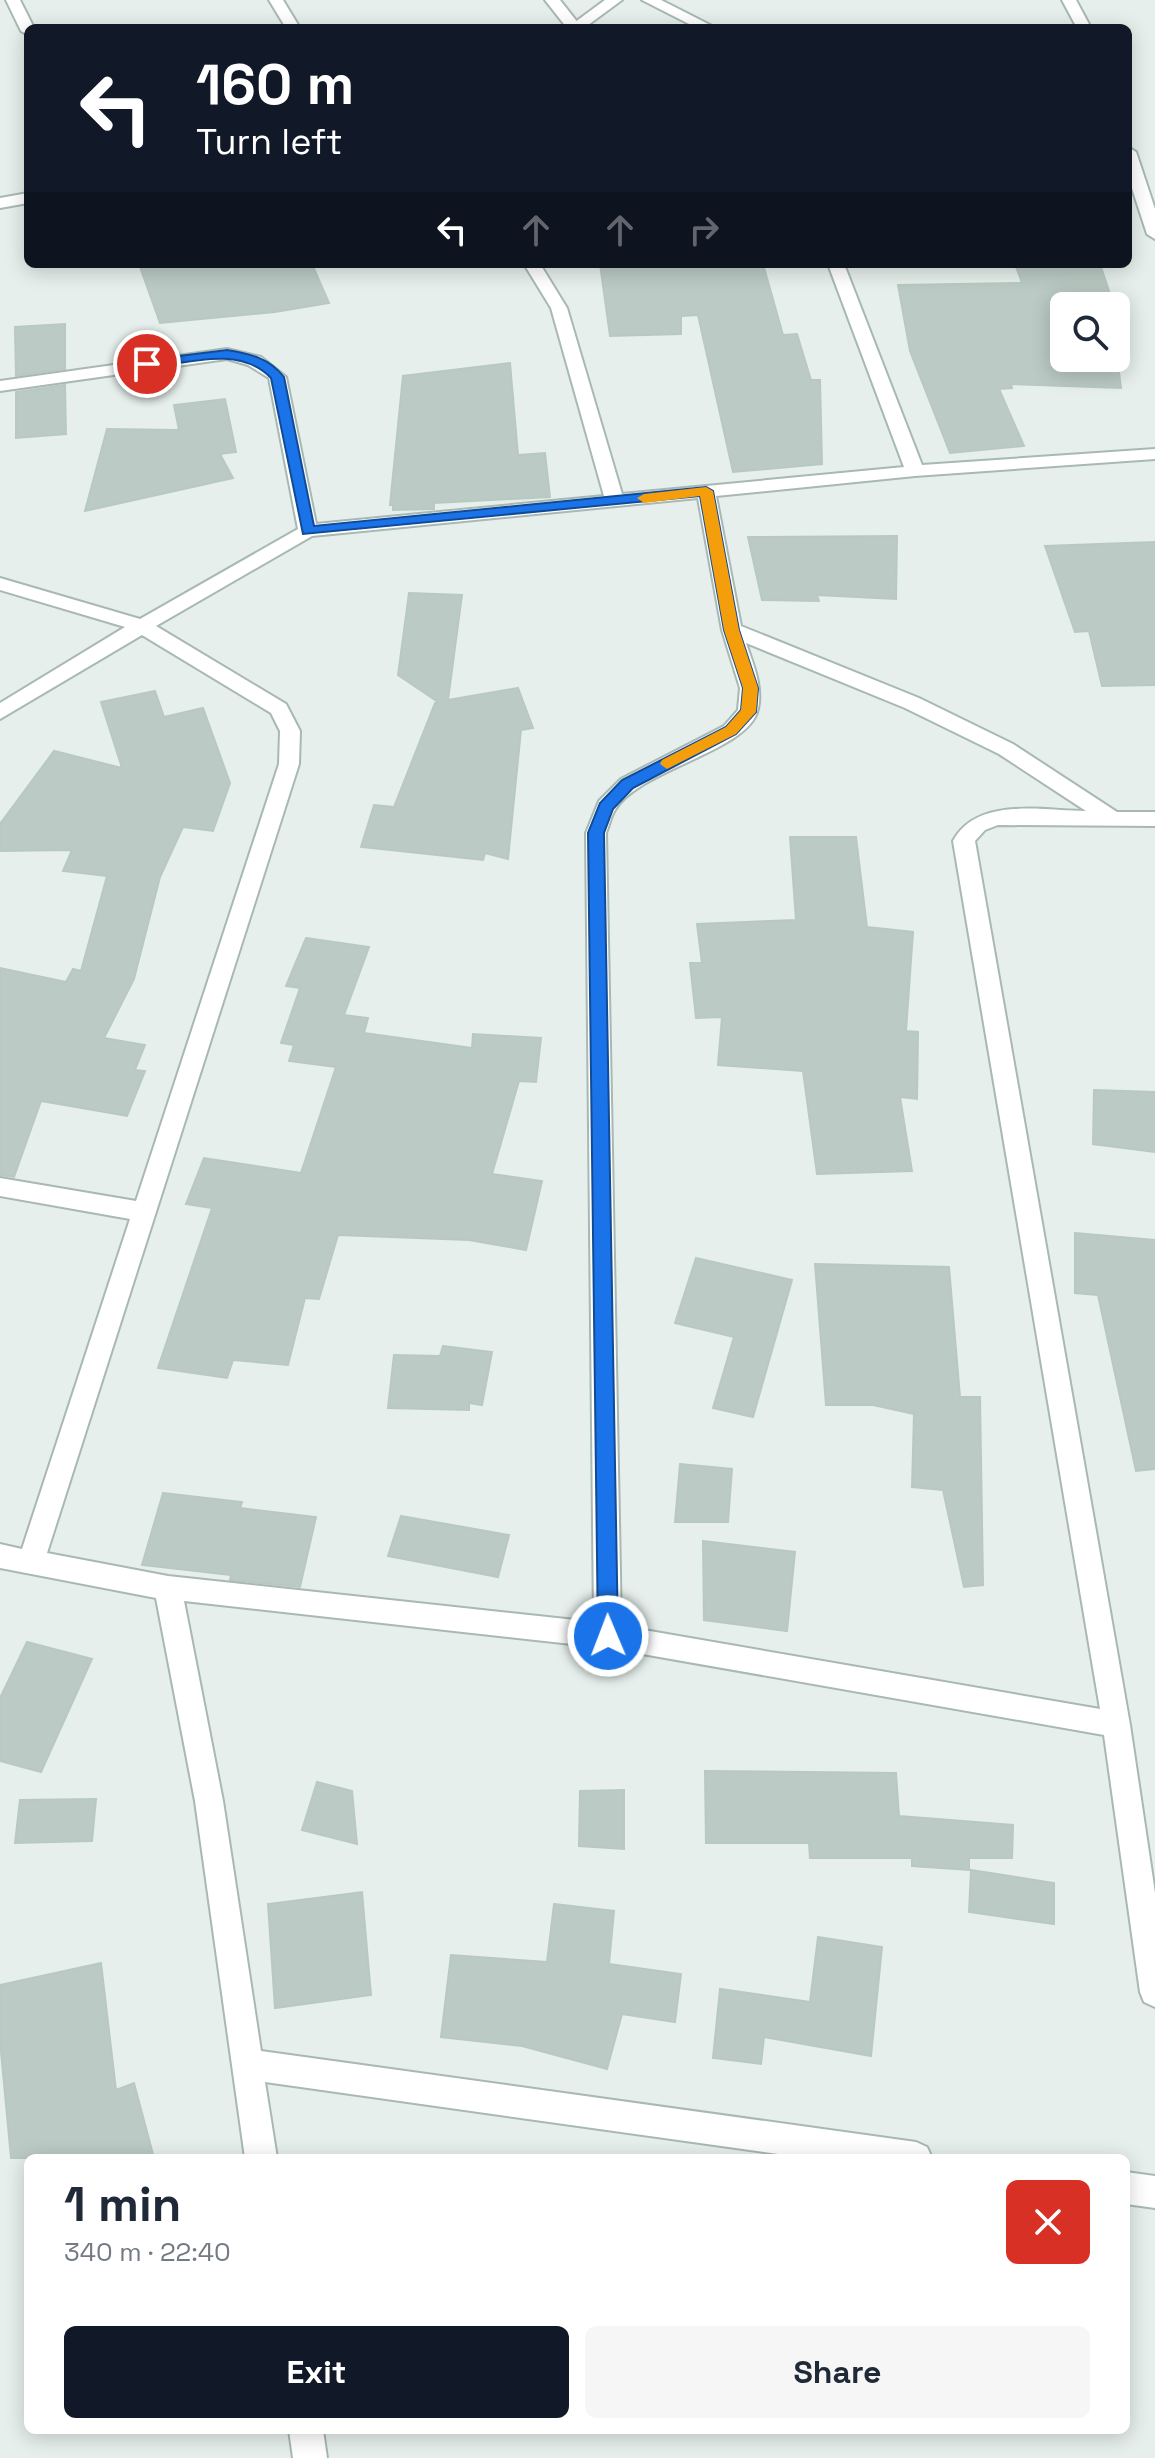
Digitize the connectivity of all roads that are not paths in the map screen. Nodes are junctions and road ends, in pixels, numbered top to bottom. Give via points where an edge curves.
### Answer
1 (13, 0) edge
2 (276, 0) edge
3 (552, 0) edge
4 (615, 0) edge
5 (649, 0) edge
6 (1069, 0) edge
7 (25, 24) edge
8 (291, 24) edge
9 (571, 24) edge
10 (580, 24) edge
11 (700, 24) edge
12 (1082, 24) edge
13 (1132, 164) edge
14 (24, 199) edge
15 (0, 203) edge
16 (1155, 234) edge
17 (534, 268) edge
18 (838, 268) edge
19 (0, 386) edge
20 (1155, 454) edge
21 (915, 471) junction
22 (706, 491) junction
23 (615, 502) junction
24 (308, 531) junction
25 (0, 584) edge
26 (142, 626) junction
27 (732, 630) junction
28 (0, 712) edge
29 (1113, 819) junction
30 (1155, 819) edge
31 (0, 1187) edge
32 (145, 1212) junction
33 (0, 1556) edge
34 (32, 1560) junction
35 (168, 1588) junction
36 (608, 1636) junction
37 (1116, 1725) junction
38 (1155, 1992) edge
39 (246, 2064) junction
40 (260, 2154) edge
41 (887, 2154) edge
42 (1130, 2189) edge
43 (1155, 2192) edge
44 (307, 2434) edge
45 (310, 2458) edge

1 - 7 street
2 - 8 street
3 - 9 street
4 - 10 street
5 - 11 street
6 - 12 street
13 - 16 street
14 - 15 street
17 - 23 street via 559,308
18 - 21 street
19 - 24 street via 227,354 248,357 277,377
20 - 21 street
21 - 22 street
22 - 23 street
22 - 27 street
23 - 24 street
24 - 26 street
25 - 26 street
26 - 28 street
26 - 32 street via 279,709 290,731 289,764
27 - 29 street via 912,703 1006,749
27 - 36 street via 750,688 748,712 731,731 628,784 606,806 596,833
29 - 30 street
29 - 37 street via 997,818 977,824 964,841
31 - 32 street
32 - 34 street
33 - 34 street
34 - 35 street
35 - 36 street
35 - 39 street via 209,1801
36 - 37 street
37 - 38 street
39 - 40 street
39 - 41 street
42 - 43 street
44 - 45 street

